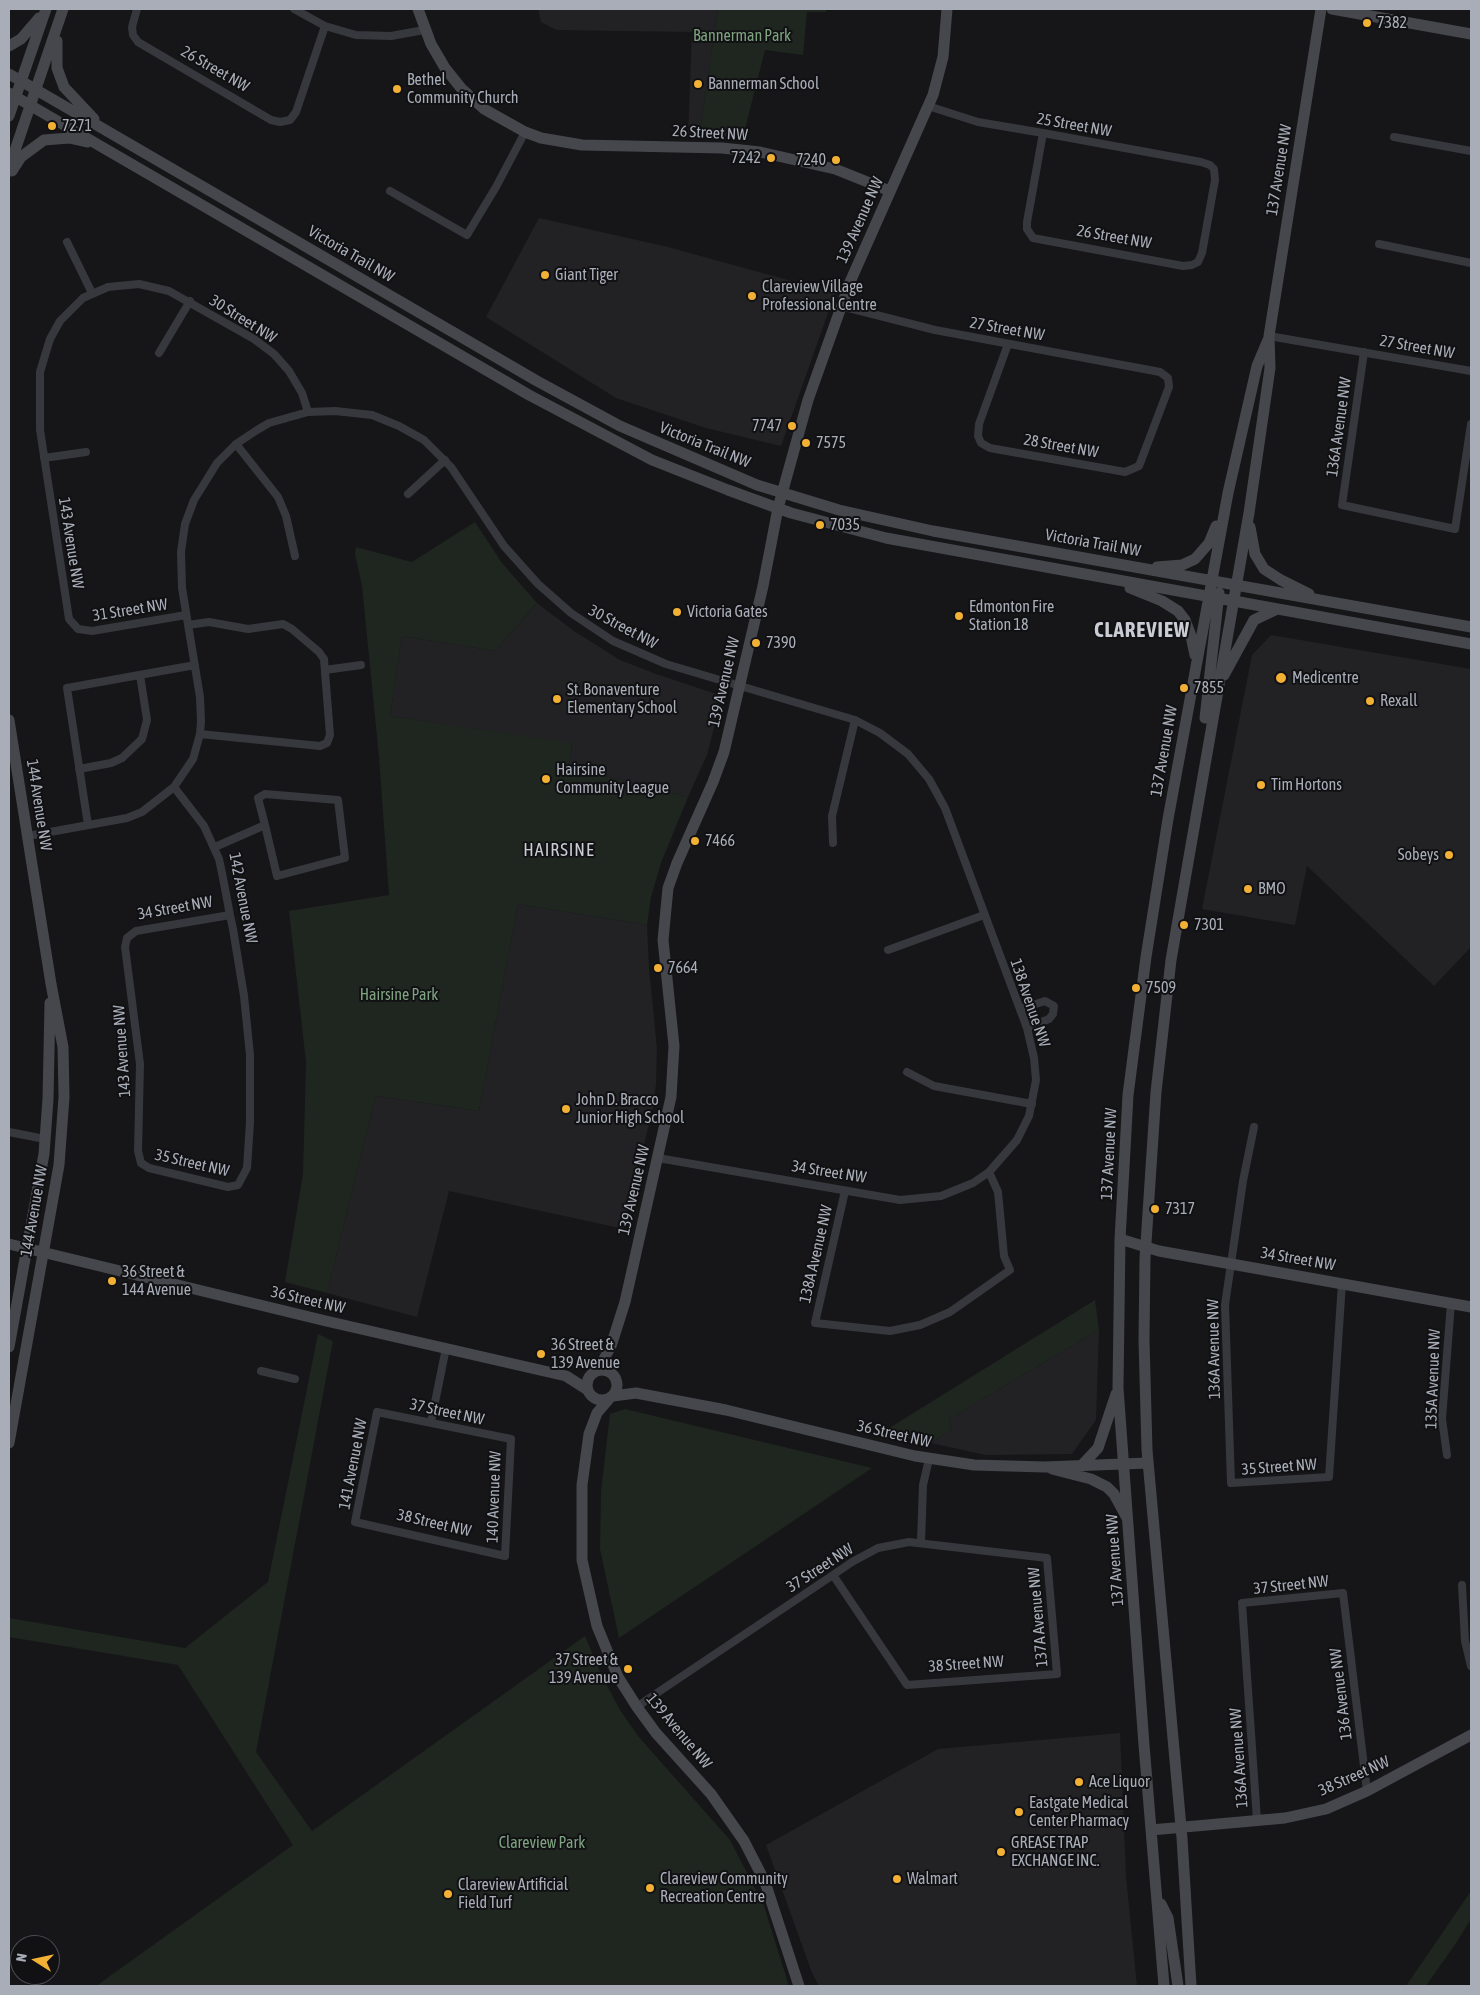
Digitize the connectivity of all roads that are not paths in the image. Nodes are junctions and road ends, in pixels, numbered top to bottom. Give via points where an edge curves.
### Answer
1 (64, 9) edge
2 (137, 9) edge
3 (294, 9) edge
4 (418, 9) edge
5 (947, 9) edge
6 (1321, 9) edge
7 (1332, 9) edge
8 (45, 10) edge
9 (324, 26) junction
10 (57, 28) junction
11 (424, 30) junction
12 (1471, 34) edge
13 (9, 46) edge
14 (9, 74) edge
15 (22, 81) junction
16 (36, 90) junction
17 (12, 95) edge
18 (31, 106) junction
19 (928, 106) junction
20 (9, 116) edge
21 (525, 132) junction
22 (110, 133) junction
23 (1043, 134) junction
24 (1394, 137) dead end
25 (103, 147) junction
26 (1471, 151) edge
27 (9, 168) edge
28 (9, 176) edge
29 (390, 191) dead end
30 (890, 191) junction
31 (67, 242) dead end
32 (1379, 244) dead end
33 (1471, 263) edge
34 (1195, 264) joint
35 (92, 293) junction
36 (190, 302) junction
37 (840, 306) junction
38 (1269, 336) junction
39 (1008, 344) junction
40 (1364, 352) junction
41 (159, 353) dead end
42 (1471, 371) edge
43 (308, 412) junction
44 (1471, 424) edge
45 (236, 444) junction
46 (86, 452) dead end
47 (44, 458) junction
48 (445, 460) junction
49 (1139, 466) joint
50 (782, 493) junction
51 (1228, 493) junction
52 (408, 494) dead end
53 (778, 508) junction
54 (1248, 514) junction
55 (295, 556) dead end
56 (1143, 569) junction
57 (1108, 579) junction
58 (1211, 581) junction
59 (1237, 585) junction
60 (1214, 598) junction
61 (1321, 600) junction
62 (1234, 601) junction
63 (1279, 610) junction
64 (186, 616) junction
65 (188, 625) junction
66 (1471, 627) edge
67 (78, 629) joint
68 (1471, 644) edge
69 (1196, 664) junction
70 (194, 665) junction
71 (361, 665) dead end
72 (325, 670) junction
73 (140, 675) junction
74 (740, 685) junction
75 (1218, 685) junction
76 (9, 720) edge
77 (855, 720) junction
78 (200, 734) junction
79 (79, 768) junction
80 (929, 779) joint
81 (1200, 787) junction
82 (174, 788) junction
83 (88, 825) junction
84 (265, 825) junction
85 (28, 836) junction
86 (833, 843) dead end
87 (215, 846) junction
88 (230, 915) junction
89 (984, 915) junction
90 (127, 938) joint
91 (888, 950) dead end
92 (51, 984) junction
93 (1020, 1009) junction
94 (1027, 1028) junction
95 (906, 1072) dead end
96 (1032, 1104) junction
97 (1254, 1127) dead end
98 (9, 1132) edge
99 (45, 1138) junction
100 (658, 1158) junction
101 (141, 1163) joint
102 (990, 1172) junction
103 (238, 1185) joint
104 (845, 1191) junction
105 (1120, 1239) junction
106 (9, 1244) edge
107 (27, 1248) junction
108 (1146, 1248) junction
109 (43, 1251) junction
110 (1232, 1263) junction
111 (1342, 1283) junction
112 (1451, 1303) junction
113 (1471, 1307) edge
114 (611, 1346) junction
115 (9, 1348) edge
116 (446, 1348) junction
117 (596, 1371) junction
118 (261, 1372) dead end
119 (566, 1376) junction
120 (295, 1379) dead end
121 (617, 1380) junction
122 (1118, 1388) junction
123 (589, 1392) junction
124 (636, 1393) junction
125 (611, 1397) junction
126 (378, 1412) joint
127 (431, 1422) junction
128 (593, 1423) junction
129 (511, 1439) joint
130 (9, 1443) edge
131 (1447, 1456) dead end
132 (929, 1459) junction
133 (1148, 1463) junction
134 (1124, 1464) junction
135 (1082, 1465) junction
136 (1045, 1467) junction
137 (1231, 1483) joint
138 (1128, 1520) junction
139 (355, 1522) joint
140 (921, 1542) junction
141 (506, 1556) joint
142 (1047, 1558) joint
143 (833, 1575) junction
144 (1462, 1585) dead end
145 (1343, 1594) joint
146 (1242, 1604) joint
147 (1471, 1666) edge
148 (1057, 1674) joint
149 (636, 1707) junction
150 (1471, 1735) edge
151 (1367, 1791) junction
152 (1258, 1820) junction
153 (1180, 1827) junction
154 (1151, 1830) junction
155 (1158, 1901) junction
156 (799, 1986) edge
157 (1164, 1986) edge
158 (1178, 1986) edge
159 (1191, 1986) edge

1 - 10 main road
2 - 9 street, 26 Street NW via 133,35 143,46 271,120 286,122 296,112
3 - 9 street
4 - 11 main road
5 - 19 main road, 139 Avenue NW via 943,57
6 - 38 main road, 137 Avenue NW
7 - 12 main road
8 - 13 main road via 21,38
8 - 15 main road
9 - 11 street via 378,37
10 - 16 main road
10 - 22 main road via 57,68 64,87
11 - 21 main road, 26 Street NW via 439,59 461,88 484,109
14 - 15 main road, Victoria Trail NW
15 - 16 main road, Victoria Trail NW
15 - 17 main road
16 - 18 main road
16 - 22 main road, Victoria Trail NW
17 - 18 main road, Victoria Trail NW
17 - 20 main road
18 - 25 main road, Victoria Trail NW
18 - 27 main road
19 - 23 street, 25 Street NW via 978,122
19 - 30 main road, 139 Avenue NW
21 - 29 street via 467,235
21 - 30 main road, 26 Street NW via 582,145 760,152 835,169
22 - 50 main road, Victoria Trail NW via 620,426 705,464
23 - 34 street, 26 Street NW via 1027,222 1029,233 1038,240 1183,266
23 - 34 street, 25 Street NW via 1201,162 1214,169 1215,180 1202,253
24 - 26 street
25 - 28 main road via 69,138 44,140 21,157
25 - 53 main road, Victoria Trail NW via 528,395 652,460
30 - 37 main road, 139 Avenue NW
31 - 35 street
32 - 33 street
35 - 36 street, 30 Street NW via 108,287 139,284 169,290
35 - 47 street, 143 Avenue NW via 60,321 46,350 38,398
36 - 41 street, 30 Street NW
36 - 43 street, 30 Street NW via 254,339 278,357 296,382
37 - 39 street, 27 Street NW
37 - 50 main road, 139 Avenue NW via 808,400
38 - 40 street, 27 Street NW
38 - 51 main road, 137 Avenue NW via 1256,366
38 - 54 main road, 137 Avenue NW via 1270,368
39 - 49 street, 27 Street NW via 1155,370 1168,378 1168,393
39 - 49 street, 28 Street NW via 979,424 979,440 990,448 1125,472
40 - 42 street, 27 Street NW
40 - 44 street, 136A Avenue NW via 1342,505 1455,529
43 - 45 street via 269,423
43 - 48 street, 30 Street NW via 347,412 386,420 424,440
45 - 55 street via 278,497
45 - 64 street via 210,472 185,524 180,562
46 - 47 street
47 - 67 street, 143 Avenue NW via 69,618
48 - 52 street
48 - 74 street, 30 Street NW via 504,546 538,584 571,613 614,641 646,656
50 - 53 main road, 139 Avenue NW
50 - 56 main road, Victoria Trail NW via 882,520
51 - 56 main road via 1202,554 1182,565
51 - 58 main road, 137 Avenue NW
53 - 57 main road, Victoria Trail NW via 844,529
53 - 74 main road, 139 Avenue NW
54 - 59 main road, 137 Avenue NW
54 - 61 main road via 1252,545 1264,569
56 - 58 main road, Victoria Trail NW
57 - 60 main road, Victoria Trail NW
57 - 69 main road via 1162,600 1178,611 1191,636
58 - 59 main road, Victoria Trail NW
58 - 60 main road, 137 Avenue NW
59 - 61 main road, Victoria Trail NW
59 - 62 main road, 137 Avenue NW
60 - 62 main road, Victoria Trail NW
60 - 69 main road, 137 Avenue NW
60 - 81 main road
61 - 66 main road, Victoria Trail NW
62 - 63 main road, Victoria Trail NW
62 - 75 main road, 137 Avenue NW
63 - 68 main road, Victoria Trail NW
63 - 75 main road via 1262,614 1254,620
64 - 65 street
64 - 67 street, 31 Street NW via 92,631
65 - 70 street
65 - 72 street via 209,622 248,629 283,624 319,652
69 - 105 main road, 137 Avenue NW via 1146,957 1128,1095
70 - 73 street
70 - 78 street via 200,703
71 - 72 street
72 - 78 street via 330,735 327,743 320,746
73 - 79 street via 147,720 142,739 122,758
73 - 79 street via 67,688
74 - 77 street, 30 Street NW
74 - 100 main road, 139 Avenue NW via 722,759 676,863 666,898 663,940 674,1072
75 - 81 main road, 137 Avenue NW
76 - 85 main road, 144 Avenue NW
77 - 80 street, 30 Street NW via 898,745
77 - 86 street via 832,816
78 - 82 street via 193,759
79 - 83 street
80 - 89 street, 138 Avenue NW via 945,808
81 - 108 main road, 137 Avenue NW via 1170,970 1156,1092
82 - 83 street via 135,815
82 - 87 street, 142 Avenue NW via 204,826
83 - 85 street
84 - 84 street via 277,876 345,858 338,800 265,794 258,798
84 - 87 street
85 - 92 main road, 144 Avenue NW
87 - 88 street, 142 Avenue NW
88 - 90 street, 34 Street NW via 136,931
88 - 103 street, 142 Avenue NW via 244,996 251,1076 247,1168
89 - 91 street
89 - 93 street, 138 Avenue NW
90 - 101 street, 143 Avenue NW via 125,951 140,1064 138,1151
92 - 99 main road, 144 Avenue NW
92 - 109 main road, 144 Avenue NW via 63,1047 64,1097 59,1165
93 - 94 street, 138 Avenue NW
93 - 94 street via 1045,1001 1054,1006 1049,1018
94 - 96 street, 138 Avenue NW via 1036,1070
95 - 96 street via 934,1086
96 - 102 street, 138 Avenue NW via 1017,1140
97 - 110 street, 136A Avenue NW
98 - 99 street
99 - 107 main road, 144 Avenue NW
100 - 104 street, 34 Street NW
100 - 114 main road, 139 Avenue NW via 625,1302
101 - 103 street, 35 Street NW via 149,1168 221,1186
102 - 104 street, 34 Street NW via 956,1190 925,1199 900,1200
102 - 104 street, 138A Avenue NW via 998,1192 1004,1256 1010,1270 950,1312 890,1332 815,1323
105 - 108 main road, 34 Street NW
105 - 122 main road, 137 Avenue NW
106 - 107 main road, 36 Street NW
107 - 109 main road, 36 Street NW
107 - 115 main road, 144 Avenue NW
108 - 110 main road, 34 Street NW
108 - 133 main road, 137 Avenue NW via 1144,1340
109 - 116 main road, 36 Street NW
109 - 130 main road, 144 Avenue NW
110 - 111 main road, 34 Street NW
110 - 137 street, 136A Avenue NW via 1225,1305
111 - 112 main road, 34 Street NW
111 - 137 street, 35 Street NW via 1329,1477
112 - 113 main road, 34 Street NW
112 - 131 street, 135A Avenue NW via 1442,1419
114 - 117 main road, 139 Avenue NW
114 - 121 main road, 139 Avenue NW
116 - 119 main road, 36 Street NW
116 - 127 street
117 - 119 main road, 36 Street NW
117 - 121 main road via 608,1371
117 - 123 main road via 588,1380
118 - 120 street
119 - 123 main road, 36 Street NW
121 - 124 main road, 36 Street NW
121 - 125 main road
122 - 134 main road, 137 Avenue NW
122 - 135 main road via 1098,1448
123 - 125 main road via 599,1400
123 - 128 main road, 139 Avenue NW
124 - 125 main road, 36 Street NW
124 - 132 main road, 36 Street NW via 726,1410
125 - 128 main road, 139 Avenue NW via 600,1408
126 - 127 street, 37 Street NW
126 - 139 street, 141 Avenue NW
127 - 129 street, 37 Street NW
128 - 149 main road, 139 Avenue NW via 581,1492 581,1538 586,1581 604,1646
129 - 141 street, 140 Avenue NW
132 - 136 main road, 36 Street NW via 994,1467
132 - 140 street via 923,1485
133 - 134 main road, 36 Street NW
133 - 153 main road, 137 Avenue NW
134 - 135 main road, 36 Street NW
134 - 138 main road, 137 Avenue NW
135 - 136 main road, 36 Street NW
136 - 138 main road via 1091,1479 1107,1487
138 - 154 main road, 137 Avenue NW
139 - 141 street, 38 Street NW
140 - 142 street, 37 Street NW
140 - 143 street, 37 Street NW via 878,1548
142 - 148 street, 137A Avenue NW
143 - 148 street, 38 Street NW via 907,1685
143 - 149 street, 37 Street NW
144 - 147 street via 1465,1640
145 - 146 street, 37 Street NW
145 - 151 street, 136 Avenue NW
146 - 152 street, 136A Avenue NW
149 - 156 main road, 139 Avenue NW via 711,1794 744,1841 765,1882
150 - 151 main road, 38 Street NW
151 - 152 main road, 38 Street NW via 1326,1808 1285,1818
152 - 153 main road, 38 Street NW
153 - 154 main road, 38 Street NW
153 - 159 main road, 137 Avenue NW
154 - 155 main road, 137 Avenue NW
155 - 157 main road, 137 Avenue NW
155 - 158 main road via 1168,1918

